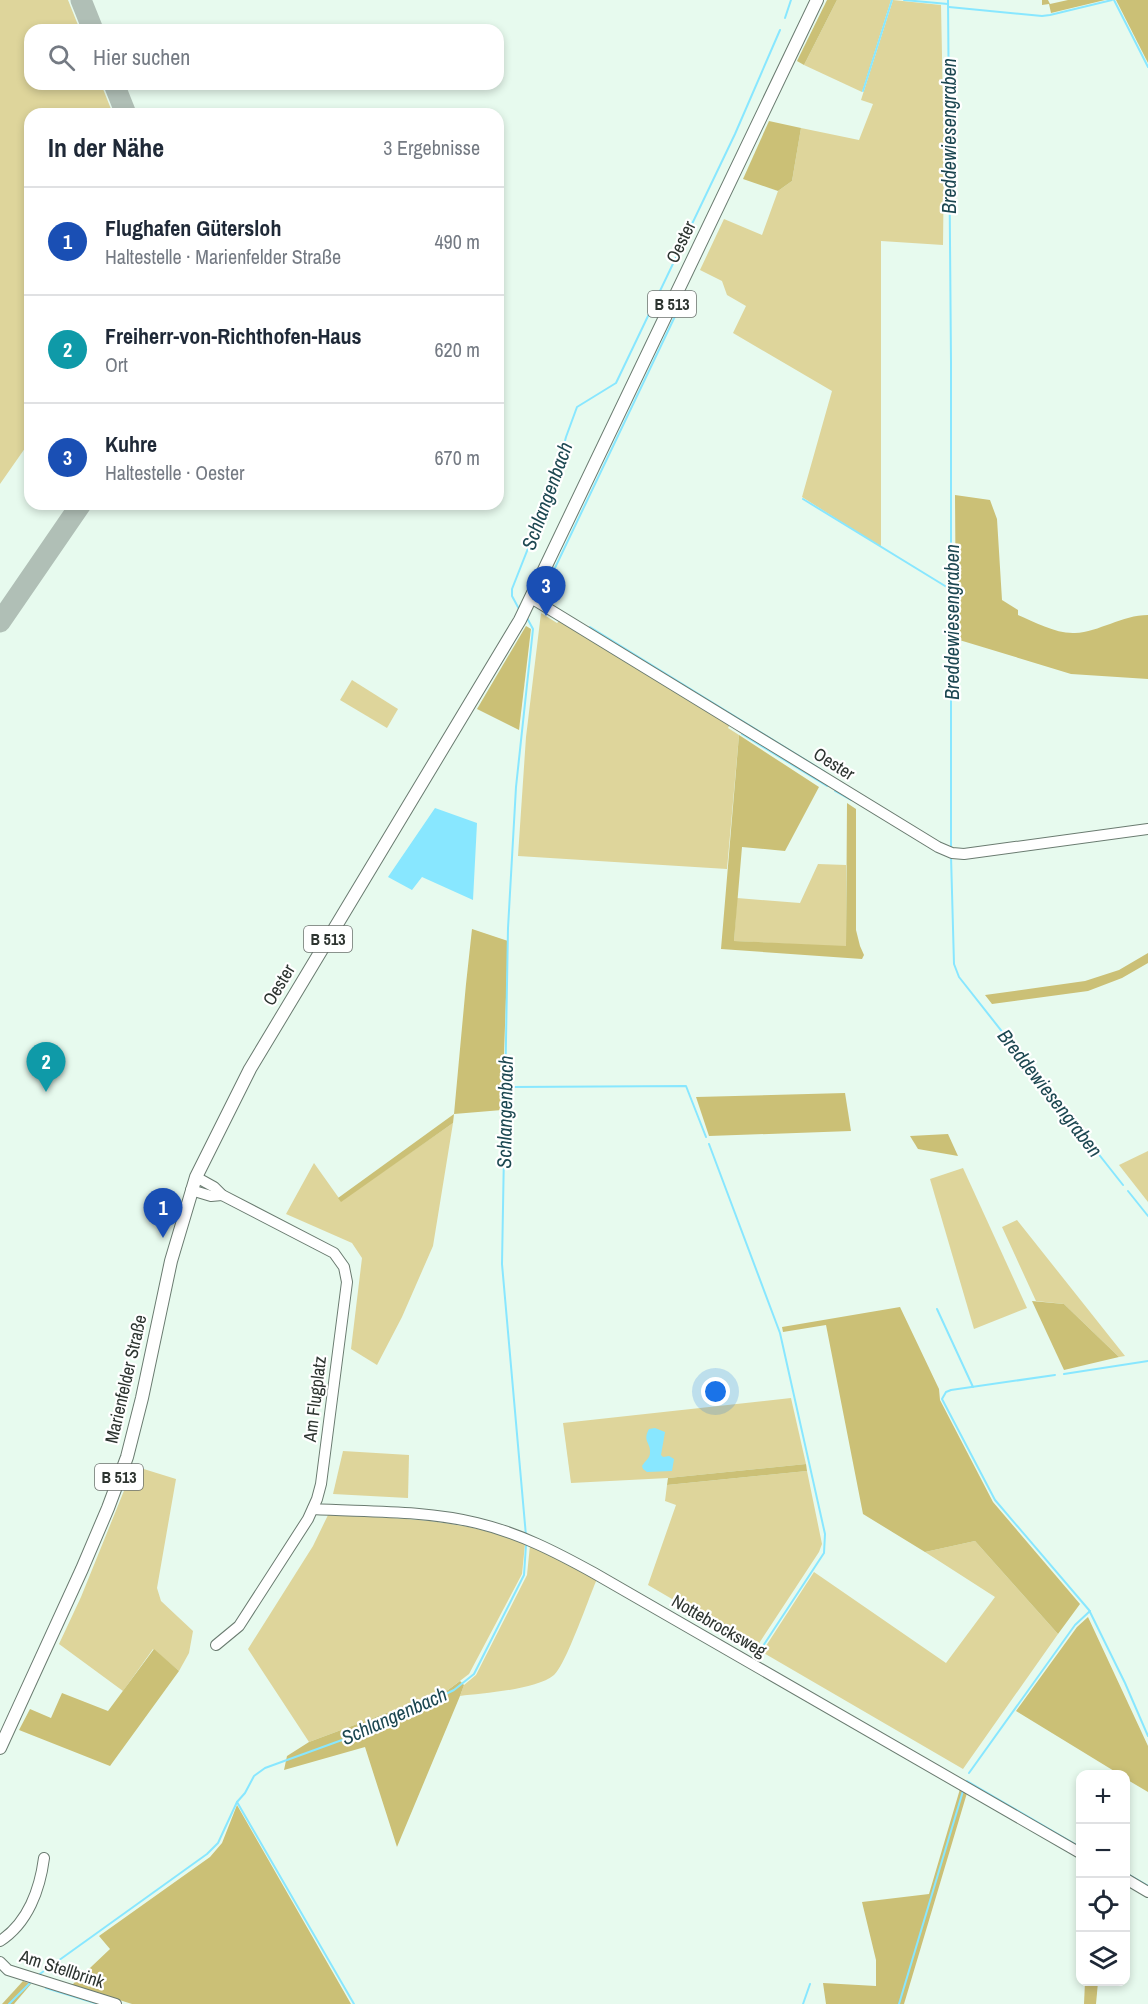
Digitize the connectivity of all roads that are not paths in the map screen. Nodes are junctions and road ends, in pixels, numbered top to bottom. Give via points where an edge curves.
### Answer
1 (818, 0) edge
2 (529, 603) junction
3 (1148, 829) edge
4 (196, 1178) junction
5 (191, 1190) junction
6 (222, 1195) junction
7 (313, 1509) junction
8 (216, 1645) dead end
9 (0, 1748) edge
10 (1076, 1851) edge
11 (44, 1857) dead end
12 (1130, 1882) edge
13 (1148, 1892) edge
14 (0, 1941) edge
15 (0, 1962) edge
16 (116, 2004) edge

1 - 2 main road, Oester / B 513
2 - 3 street, Oester via 952,853
2 - 4 main road, Oester / B 513 via 250,1069
4 - 5 main road, Marienfelder Straße / B 513
4 - 6 street, Am Flugplatz
5 - 6 street, Am Flugplatz
5 - 9 main road, Marienfelder Straße / B 513 via 127,1458 82,1569
6 - 7 street, Am Flugplatz via 321,1245 334,1253 344,1267 347,1282 322,1473
7 - 8 street, Am Flugplatz via 239,1626
7 - 10 street, Nottebrocksweg via 448,1517 533,1541
11 - 14 street via 41,1880 22,1921
12 - 13 street
15 - 16 street, Am Stellbrink via 8,1970

